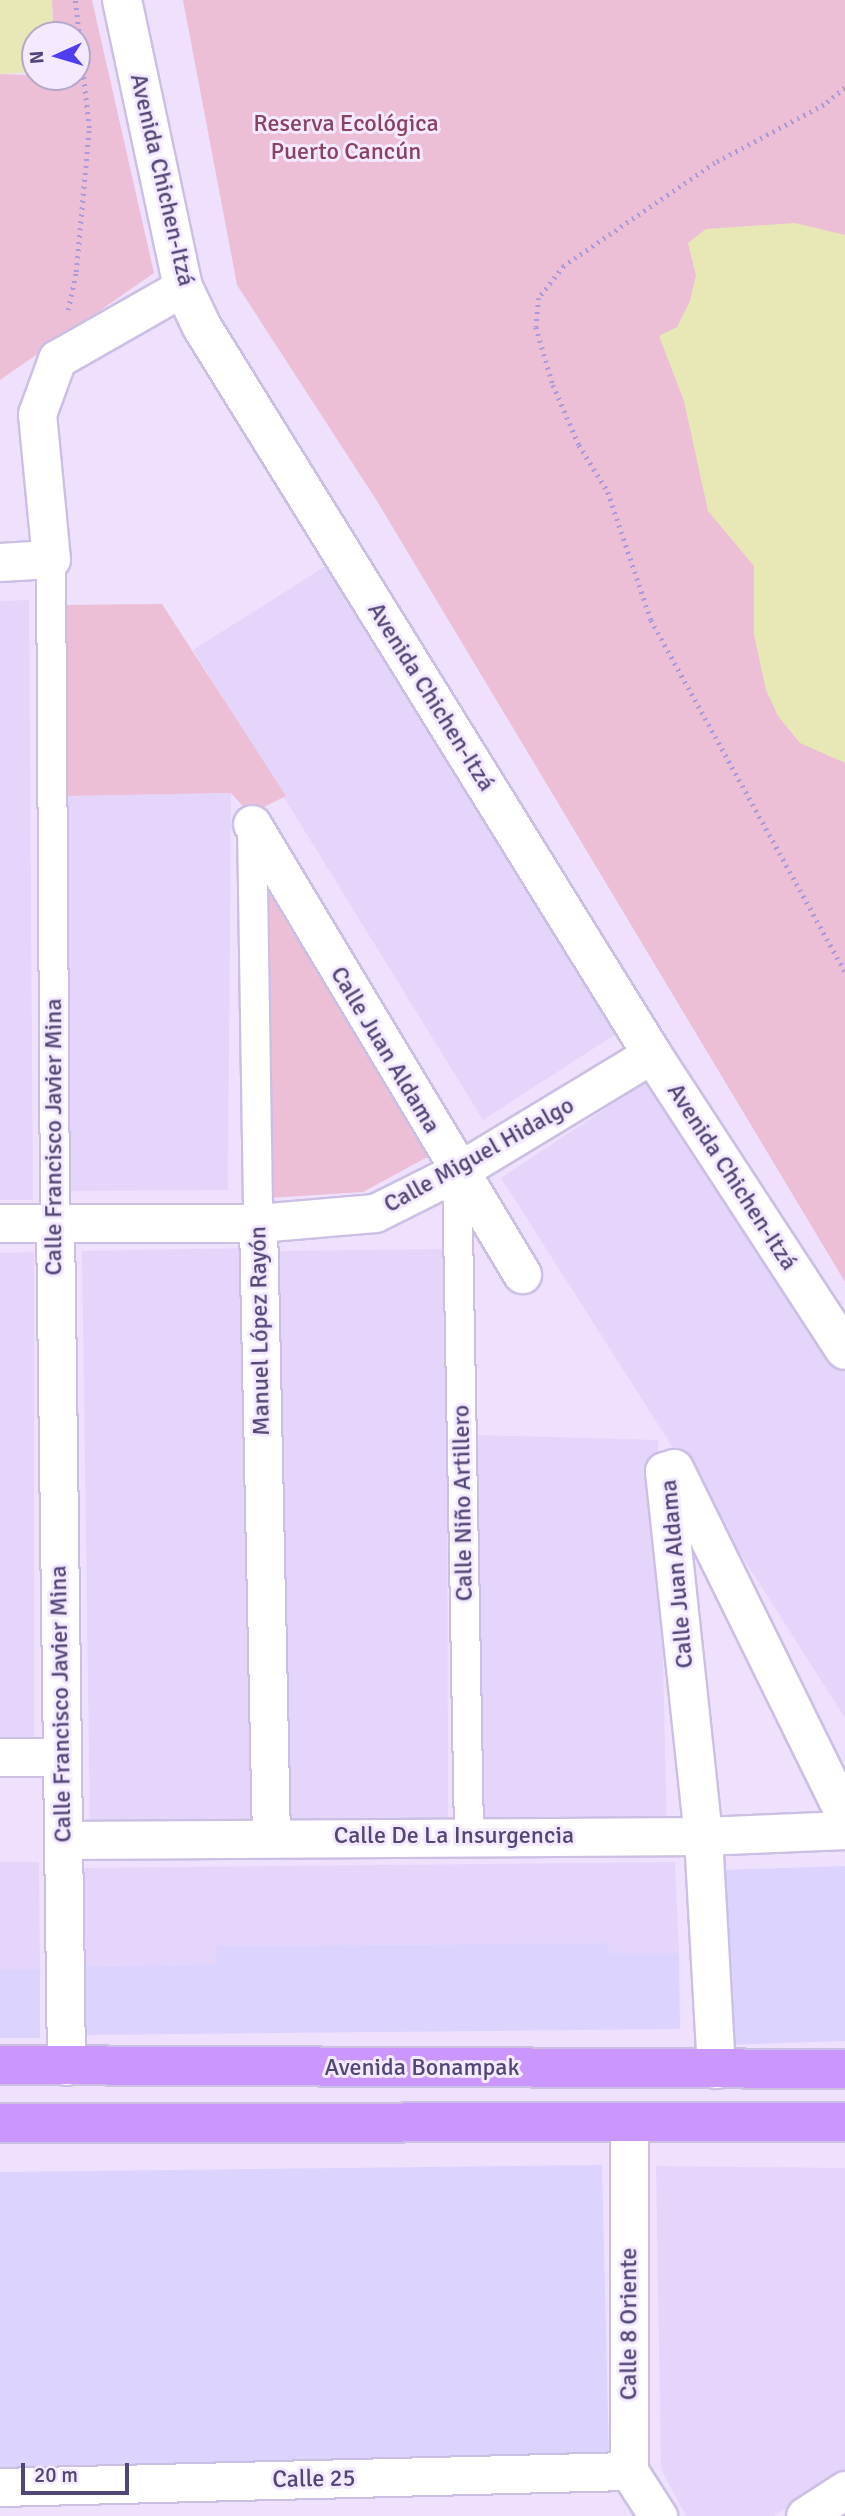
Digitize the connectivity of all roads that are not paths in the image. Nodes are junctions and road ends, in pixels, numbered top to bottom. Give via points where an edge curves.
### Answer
1 (122, 0) edge
2 (183, 287) junction
3 (51, 559) junction
4 (0, 562) edge
5 (252, 824) joint
6 (652, 1054) junction
7 (457, 1172) junction
8 (0, 1223) edge
9 (55, 1223) junction
10 (258, 1223) junction
11 (522, 1274) dead end
12 (845, 1350) edge
13 (0, 1757) edge
14 (62, 1757) junction
15 (845, 1815) edge
16 (845, 1830) edge
17 (469, 1835) junction
18 (703, 1836) junction
19 (271, 1838) junction
20 (63, 1840) junction
21 (0, 2065) edge
22 (66, 2066) junction
23 (716, 2069) junction
24 (845, 2069) edge
25 (845, 2122) edge
26 (0, 2123) edge
27 (629, 2124) junction
28 (629, 2471) junction
29 (0, 2487) edge
30 (845, 2490) edge
31 (658, 2516) edge
32 (805, 2516) edge

1 - 2 street, Avenida Chichen-Itzá
2 - 3 street, Calle Francisco Javier Mina via 57,359 37,414
2 - 6 street, Avenida Chichen-Itzá via 202,327
3 - 4 street
3 - 9 street, Calle Francisco Javier Mina
5 - 7 street, Calle Juan Aldama
5 - 10 street, Manuel López Rayón
6 - 7 street, Calle Miguel Hidalgo
6 - 12 street, Avenida Chichen-Itzá
7 - 10 street, Calle Miguel Hidalgo via 375,1213
7 - 11 street, Calle Juan Aldama
7 - 17 street, Calle Niño Artillero
8 - 9 street, Calle Miguel Hidalgo
9 - 10 street, Calle Miguel Hidalgo
9 - 14 street, Calle Francisco Javier Mina
10 - 19 street, Manuel López Rayón
13 - 14 street
14 - 20 street, Calle Francisco Javier Mina
15 - 18 street, Calle Juan Aldama via 674,1468 664,1471
16 - 18 street, Calle De La Insurgencia
17 - 18 street, Calle De La Insurgencia
17 - 19 street, Calle De La Insurgencia
18 - 23 street, Calle Juan Aldama
19 - 20 street, Calle De La Insurgencia
20 - 22 street, Calle Francisco Javier Mina
21 - 22 main road, Avenida Bonampak
22 - 23 main road, Avenida Bonampak
23 - 24 main road, Avenida Bonampak
25 - 27 main road
26 - 27 main road
27 - 28 street, Calle 8 Oriente
28 - 29 street, Calle 25
28 - 31 street
30 - 32 street

